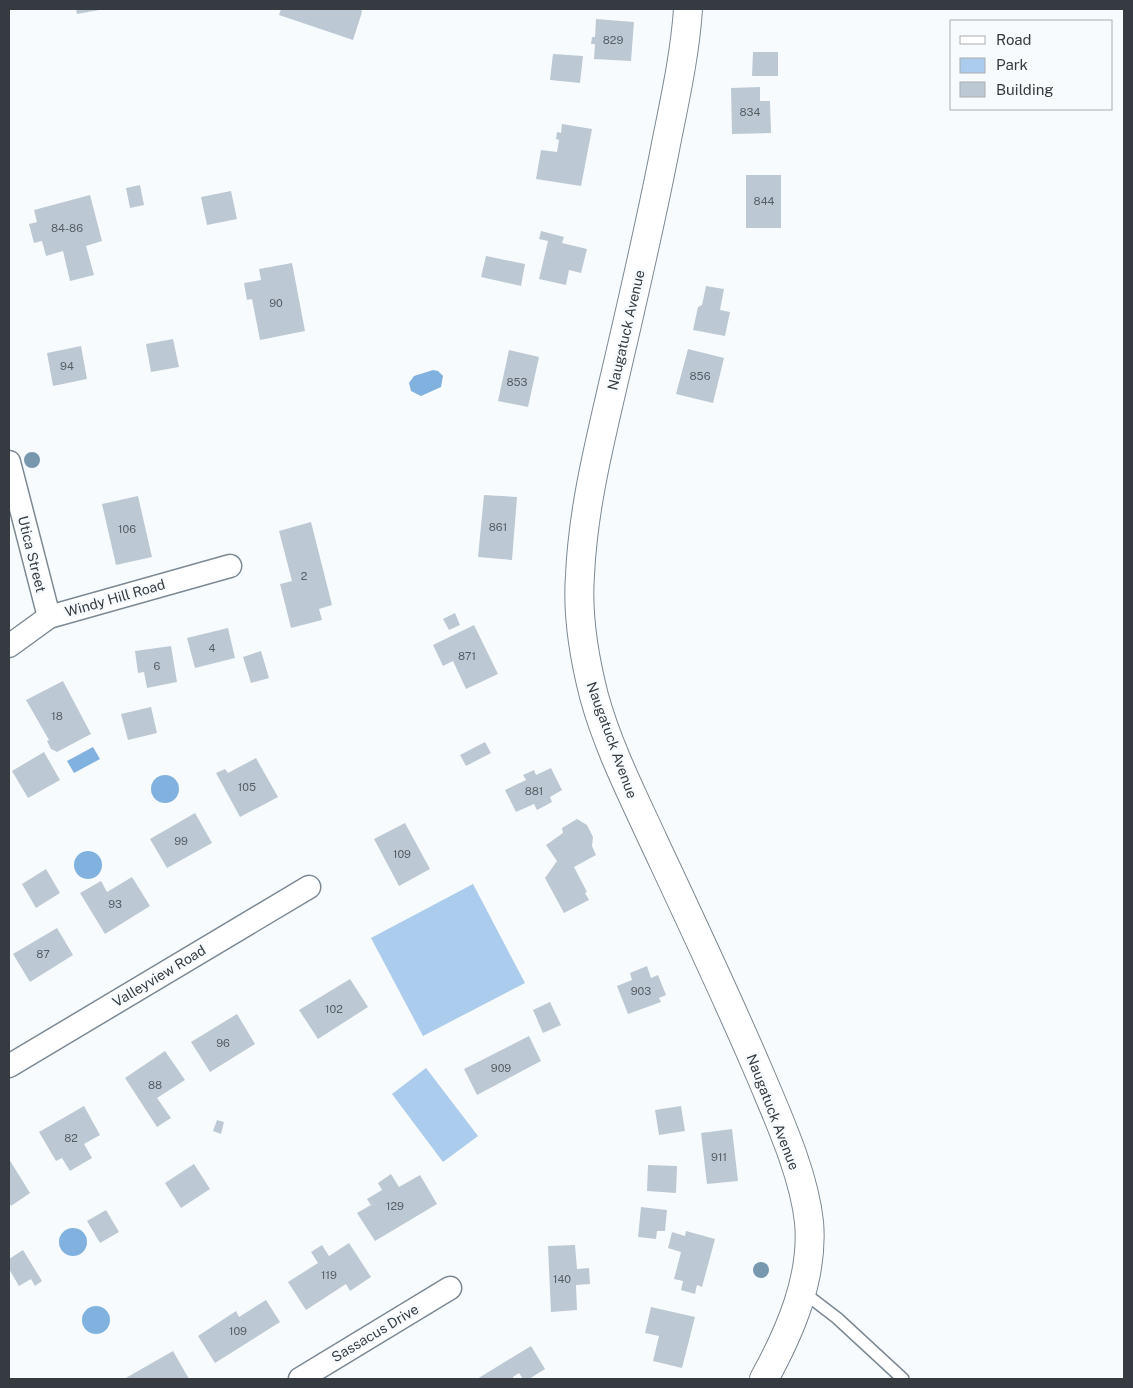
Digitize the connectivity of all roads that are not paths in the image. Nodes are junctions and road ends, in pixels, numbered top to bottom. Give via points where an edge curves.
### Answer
1 (688, 9) edge
2 (9, 462) edge
3 (230, 566) dead end
4 (49, 617) junction
5 (9, 646) edge
6 (309, 887) dead end
7 (9, 1066) edge
8 (450, 1288) dead end
9 (802, 1292) junction
10 (300, 1379) edge
11 (764, 1379) edge
12 (903, 1379) edge

1 - 9 main road, Naugatuck Avenue via 667,141 606,414 587,516 579,577 582,641 596,702 624,781 748,1046 800,1181 809,1223 807,1268
2 - 4 street, Utica Street
3 - 4 street, Windy Hill Road
4 - 5 street, Windy Hill Road
6 - 7 street, Valleyview Road
8 - 10 street, Sassacus Drive
9 - 11 main road, Naugatuck Avenue
9 - 12 lane via 837,1318

